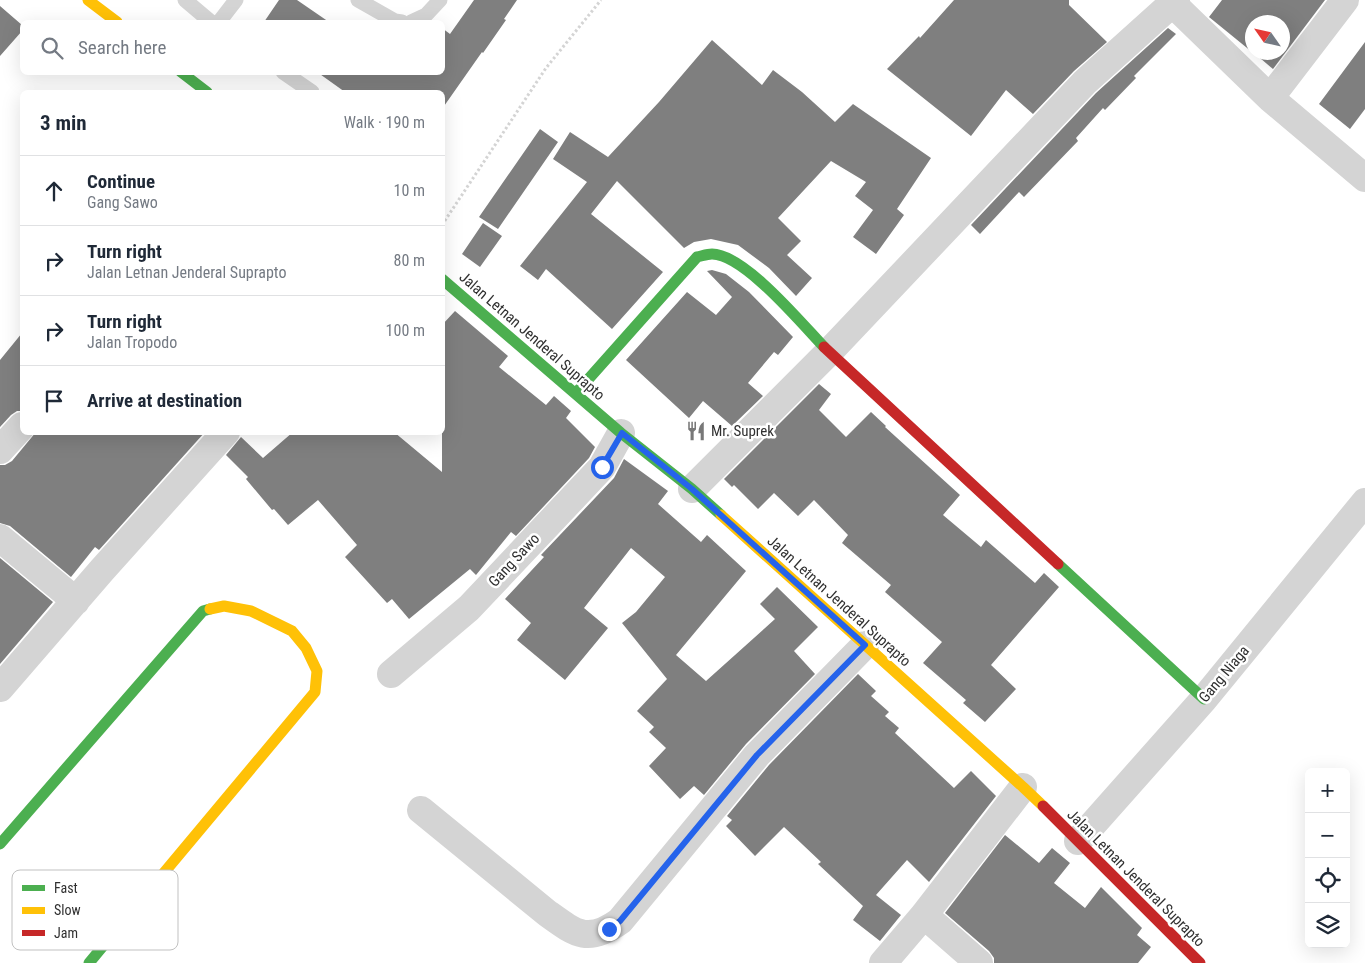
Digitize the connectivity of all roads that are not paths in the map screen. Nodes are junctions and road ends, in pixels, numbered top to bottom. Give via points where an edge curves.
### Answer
1 (88, 0) edge
2 (185, 0) edge
3 (236, 0) edge
4 (358, 0) edge
5 (440, 0) edge
6 (1345, 0) edge
7 (1174, 2) edge
8 (114, 20) edge
9 (209, 20) edge
10 (221, 20) edge
11 (396, 20) edge
12 (415, 20) edge
13 (186, 75) edge
14 (287, 75) edge
15 (204, 90) edge
16 (309, 90) edge
17 (1270, 98) junction
18 (1365, 178) edge
19 (445, 282) edge
20 (829, 352) junction
21 (576, 393) junction
22 (20, 428) edge
23 (622, 433) junction
24 (223, 435) edge
25 (0, 450) edge
26 (692, 489) junction
27 (1365, 502) edge
28 (0, 538) edge
29 (76, 601) junction
30 (865, 645) junction
31 (391, 674) dead end
32 (0, 688) edge
33 (1204, 699) junction
34 (1023, 787) junction
35 (421, 810) dead end
36 (1078, 841) junction
37 (0, 844) edge
38 (167, 870) edge
39 (924, 915) junction
40 (100, 950) edge
41 (89, 963) edge
42 (883, 963) edge
43 (980, 963) edge
44 (1200, 963) edge

1 - 8 street
2 - 9 lane
3 - 10 lane
4 - 11 lane
5 - 12 lane via 426,15
6 - 17 street
7 - 17 street
7 - 20 street via 1085,82
13 - 15 street
14 - 16 lane
17 - 18 street
19 - 21 street, Jalan Letnan Jenderal Suprapto
20 - 21 street via 759,280 733,260 713,254 697,257
20 - 26 street
20 - 33 street
21 - 23 street, Jalan Letnan Jenderal Suprapto
22 - 25 street
23 - 26 street, Jalan Letnan Jenderal Suprapto
23 - 31 street, Gang Sawo via 602,467 469,608
24 - 29 street
26 - 30 street, Jalan Letnan Jenderal Suprapto
27 - 33 street, Gang Niaga
28 - 29 street
29 - 32 street
30 - 34 street, Jalan Letnan Jenderal Suprapto
30 - 35 street via 757,755 620,921 596,934 584,935 568,929
33 - 36 street, Gang Niaga
34 - 36 street, Jalan Letnan Jenderal Suprapto
34 - 39 street
36 - 44 street, Jalan Letnan Jenderal Suprapto
37 - 38 street via 203,611 224,606 251,611 292,630 306,648 316,671 315,692
39 - 42 street
39 - 43 street
40 - 41 street

